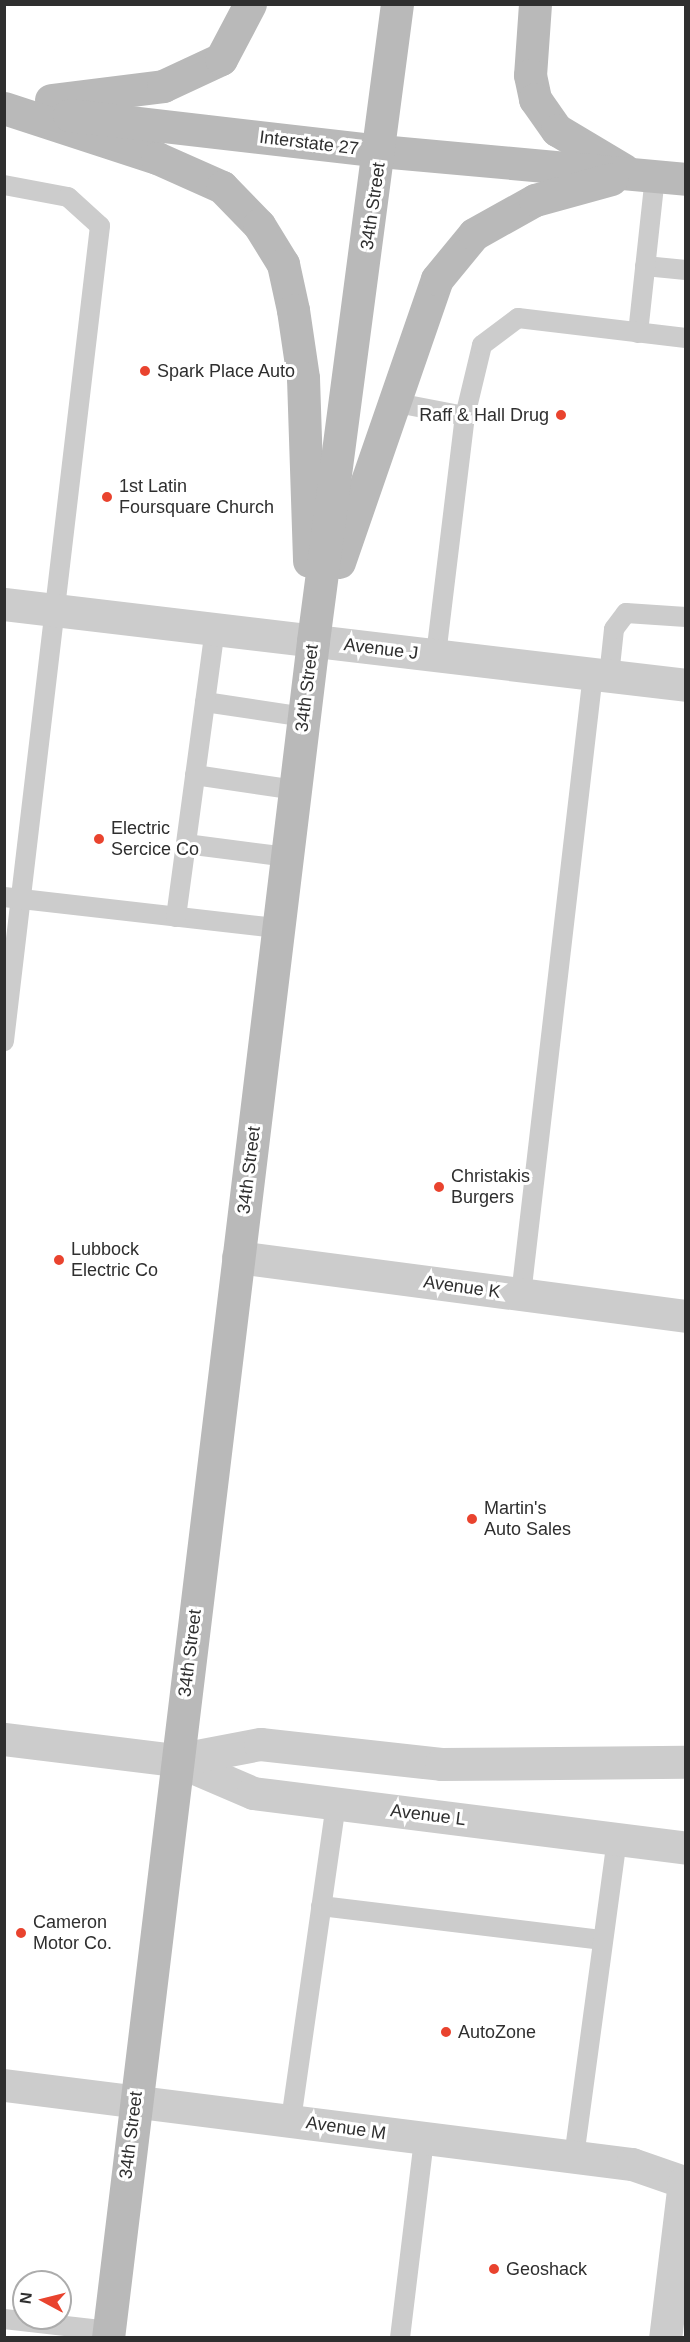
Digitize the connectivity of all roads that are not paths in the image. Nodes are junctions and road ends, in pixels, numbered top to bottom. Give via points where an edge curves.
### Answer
1 (250, 4) edge
2 (397, 4) edge
3 (535, 4) edge
4 (4, 107) edge
5 (380, 152) junction
6 (657, 177) edge
7 (4, 185) edge
8 (645, 266) junction
9 (686, 270) edge
10 (638, 333) junction
11 (686, 338) edge
12 (392, 402) junction
13 (465, 416) junction
14 (4, 604) edge
15 (58, 611) junction
16 (686, 617) edge
17 (215, 629) junction
18 (313, 641) junction
19 (436, 655) junction
20 (601, 675) junction
21 (686, 685) edge
22 (205, 702) junction
23 (304, 717) junction
24 (195, 775) junction
25 (295, 790) junction
26 (186, 844) junction
27 (286, 858) junction
28 (14, 898) edge
29 (176, 917) junction
30 (278, 928) junction
31 (4, 1041) edge
32 (238, 1257) junction
33 (521, 1295) junction
34 (686, 1316) edge
35 (4, 1739) edge
36 (176, 1760) junction
37 (686, 1762) edge
38 (336, 1803) junction
39 (617, 1839) junction
40 (686, 1848) edge
41 (321, 1906) junction
42 (603, 1940) junction
43 (4, 2085) edge
44 (135, 2101) junction
45 (291, 2120) junction
46 (424, 2139) junction
47 (574, 2157) junction
48 (685, 2179) edge
49 (4, 2319) edge
50 (108, 2334) edge
51 (400, 2337) edge
52 (665, 2337) edge

1 - 4 main road via 221,59 163,86
2 - 5 main road, 34th Street
3 - 6 main road via 530,75 535,99 557,130
4 - 5 main road, Interstate 27
4 - 18 main road via 157,158 222,187 259,225 283,264 303,378
5 - 6 main road, Interstate 27
5 - 18 main road, 34th Street
6 - 8 lane
6 - 12 main road via 535,200 474,234 437,279
7 - 15 lane via 68,197 100,226
8 - 9 lane
8 - 10 lane
10 - 11 lane
10 - 13 lane via 518,318 482,345
12 - 13 lane
12 - 18 main road
13 - 19 lane
14 - 15 street, Avenue J
15 - 17 street, Avenue J
15 - 28 lane
16 - 20 lane via 626,613 614,629
17 - 18 street, Avenue J
17 - 22 lane
18 - 19 street, Avenue J
18 - 23 main road, 34th Street
19 - 20 street, Avenue J
20 - 21 street, Avenue J
20 - 33 lane
22 - 23 lane
22 - 24 lane
23 - 25 main road, 34th Street
24 - 25 lane
24 - 26 lane
25 - 27 main road, 34th Street
26 - 27 lane
26 - 29 lane
27 - 30 main road, 34th Street
28 - 29 lane
28 - 31 lane
29 - 30 lane
30 - 32 main road, 34th Street
32 - 33 street, Avenue K
32 - 36 main road, 34th Street
33 - 34 street, Avenue K
35 - 36 street, Avenue L
36 - 37 street, Avenue L via 260,1744 441,1764
36 - 38 street, Avenue L via 253,1793
36 - 44 main road, 34th Street
38 - 39 street, Avenue L
38 - 41 lane
39 - 40 street, Avenue L
39 - 42 lane
41 - 42 lane
41 - 45 lane
42 - 47 lane
43 - 44 street, Avenue M
44 - 45 street, Avenue M
44 - 50 main road, 34th Street
45 - 46 street, Avenue M
46 - 47 street, Avenue M
46 - 51 lane
47 - 48 street, Avenue M via 633,2164
48 - 52 street
49 - 50 lane

